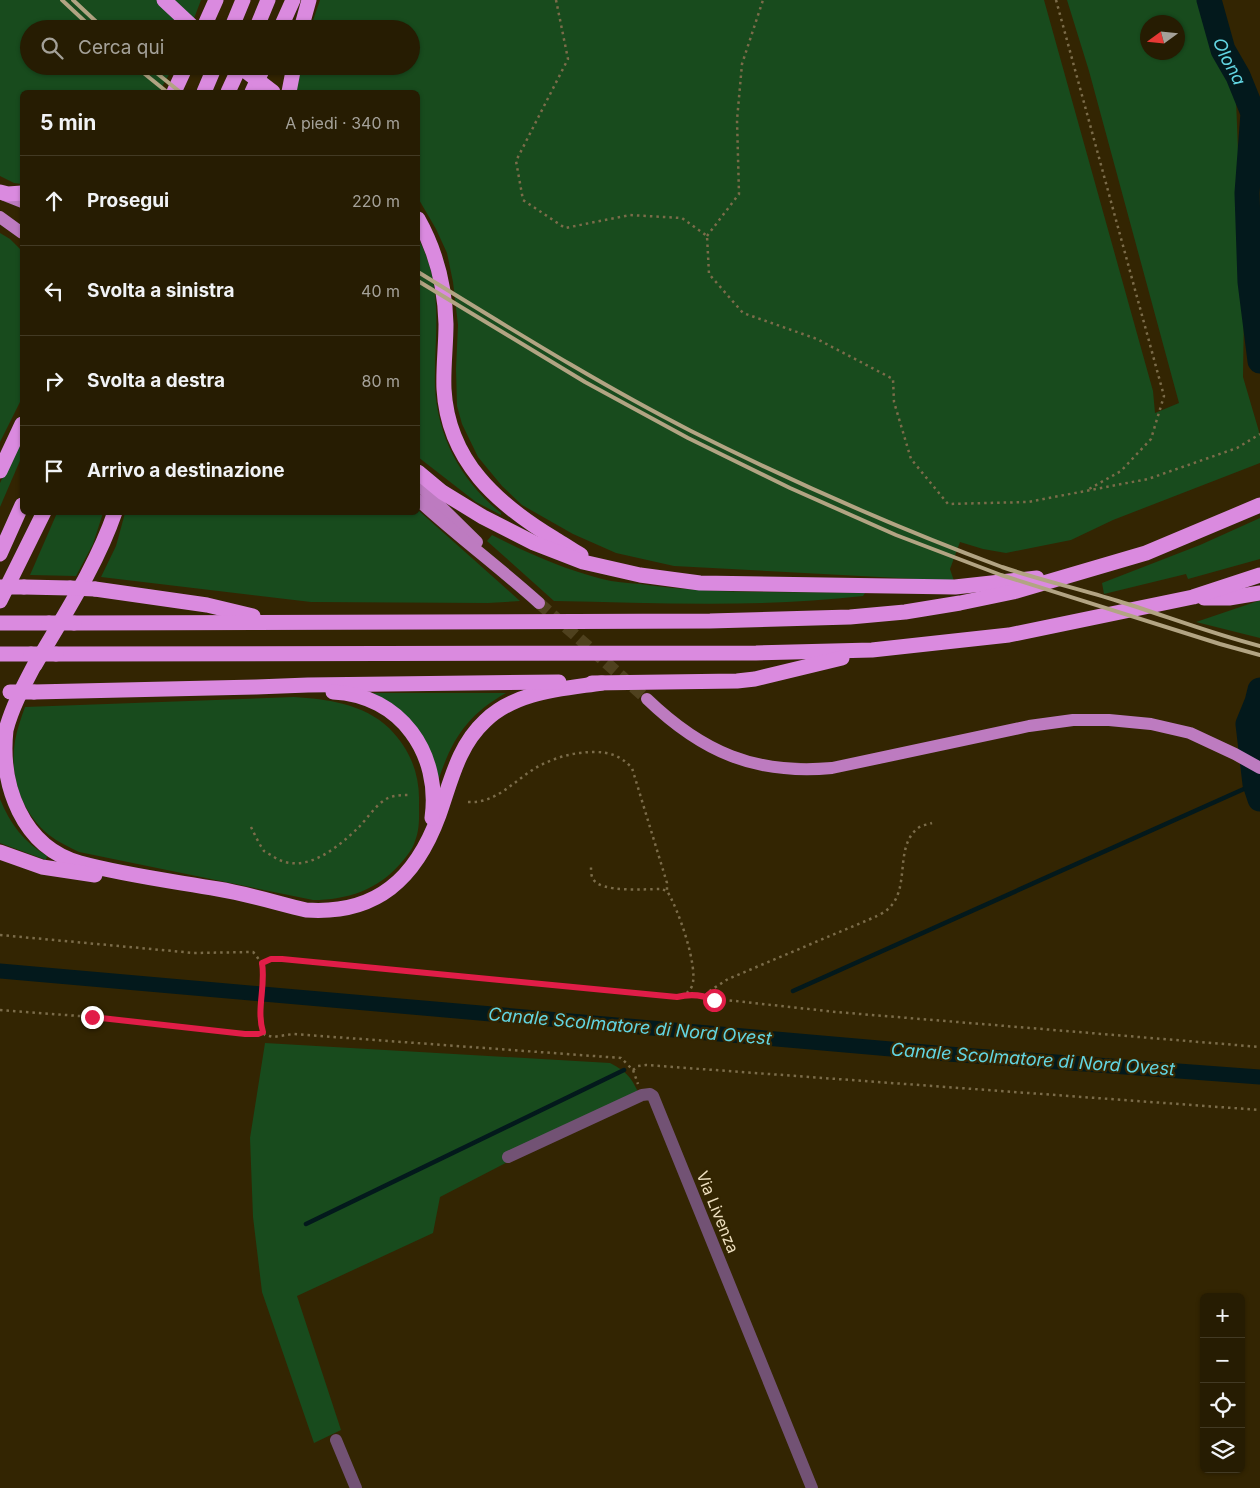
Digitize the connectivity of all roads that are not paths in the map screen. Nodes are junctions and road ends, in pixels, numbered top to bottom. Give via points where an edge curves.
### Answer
1 (164, 0) edge
2 (216, 0) edge
3 (243, 0) edge
4 (268, 0) edge
5 (293, 0) edge
6 (309, 0) edge
7 (185, 20) edge
8 (207, 20) edge
9 (235, 20) edge
10 (260, 20) edge
11 (284, 20) edge
12 (304, 20) edge
13 (182, 75) edge
14 (211, 75) edge
15 (235, 75) edge
16 (250, 75) edge
17 (260, 75) edge
18 (292, 75) edge
19 (175, 90) edge
20 (205, 90) edge
21 (229, 90) edge
22 (253, 90) edge
23 (269, 90) edge
24 (289, 90) edge
25 (0, 192) edge
26 (20, 193) edge
27 (20, 201) edge
28 (0, 218) edge
29 (420, 223) edge
30 (20, 232) edge
31 (20, 428) edge
32 (0, 471) edge
33 (420, 474) edge
34 (420, 486) edge
35 (420, 502) edge
36 (1256, 507) edge
37 (20, 509) edge
38 (43, 515) edge
39 (114, 515) edge
40 (0, 554) edge
41 (606, 568) junction
42 (1081, 573) junction
43 (1260, 575) edge
44 (516, 582) junction
45 (0, 587) edge
46 (1259, 593) edge
47 (1193, 597) junction
48 (0, 601) edge
49 (539, 603) tunnel mouth
50 (276, 622) junction
51 (2, 623) edge
52 (872, 650) junction
53 (0, 654) edge
54 (33, 659) junction
55 (602, 683) junction
56 (256, 687) junction
57 (5, 692) edge
58 (647, 699) tunnel mouth
59 (0, 718) edge
60 (1260, 768) edge
61 (429, 840) junction
62 (0, 852) edge
63 (147, 878) junction
64 (508, 1157) dead end
65 (336, 1440) dead end
66 (356, 1488) edge
67 (812, 1488) edge

1 - 7 highway
2 - 8 highway
3 - 9 highway
4 - 10 highway
5 - 11 highway
6 - 12 highway
13 - 19 highway
14 - 20 highway
15 - 21 highway
16 - 23 highway, bridge
17 - 22 highway
18 - 24 highway
25 - 26 highway
25 - 27 main road
28 - 30 main road
29 - 41 highway via 434,252 443,288 445,398 451,426 463,454 490,492 504,504 577,553
31 - 32 highway
33 - 41 highway via 449,496 508,531 556,552
34 - 44 main road
35 - 44 main road
36 - 42 highway via 1146,553
37 - 40 highway
38 - 48 highway
39 - 54 highway via 89,572
41 - 42 highway via 700,583 955,587
42 - 50 highway via 960,603 850,617 710,622
43 - 47 highway
44 - 49 main road
45 - 50 highway, bridge via 94,589 207,605
46 - 47 highway via 1229,598
47 - 52 highway via 1009,635
50 - 51 highway, bridge
52 - 54 highway, bridge via 56,654
52 - 55 highway via 737,681
53 - 54 highway
54 - 59 highway
54 - 63 highway via 10,716 4,745 4,774 16,812 36,837 63,856 79,863
55 - 56 highway
55 - 61 highway via 534,694 486,720 463,749
56 - 57 highway, bridge
56 - 61 highway via 352,694 382,706 397,717 422,748 432,776 434,793
58 - 60 main road via 673,723 706,745 752,764 783,769 832,768 1029,726 1073,720 1151,724 1190,734
61 - 63 highway via 407,874 388,891 368,902 336,910 306,910 232,891
62 - 63 highway via 65,872
64 - 67 lane, Via Livenza via 650,1094 656,1101
65 - 66 lane

